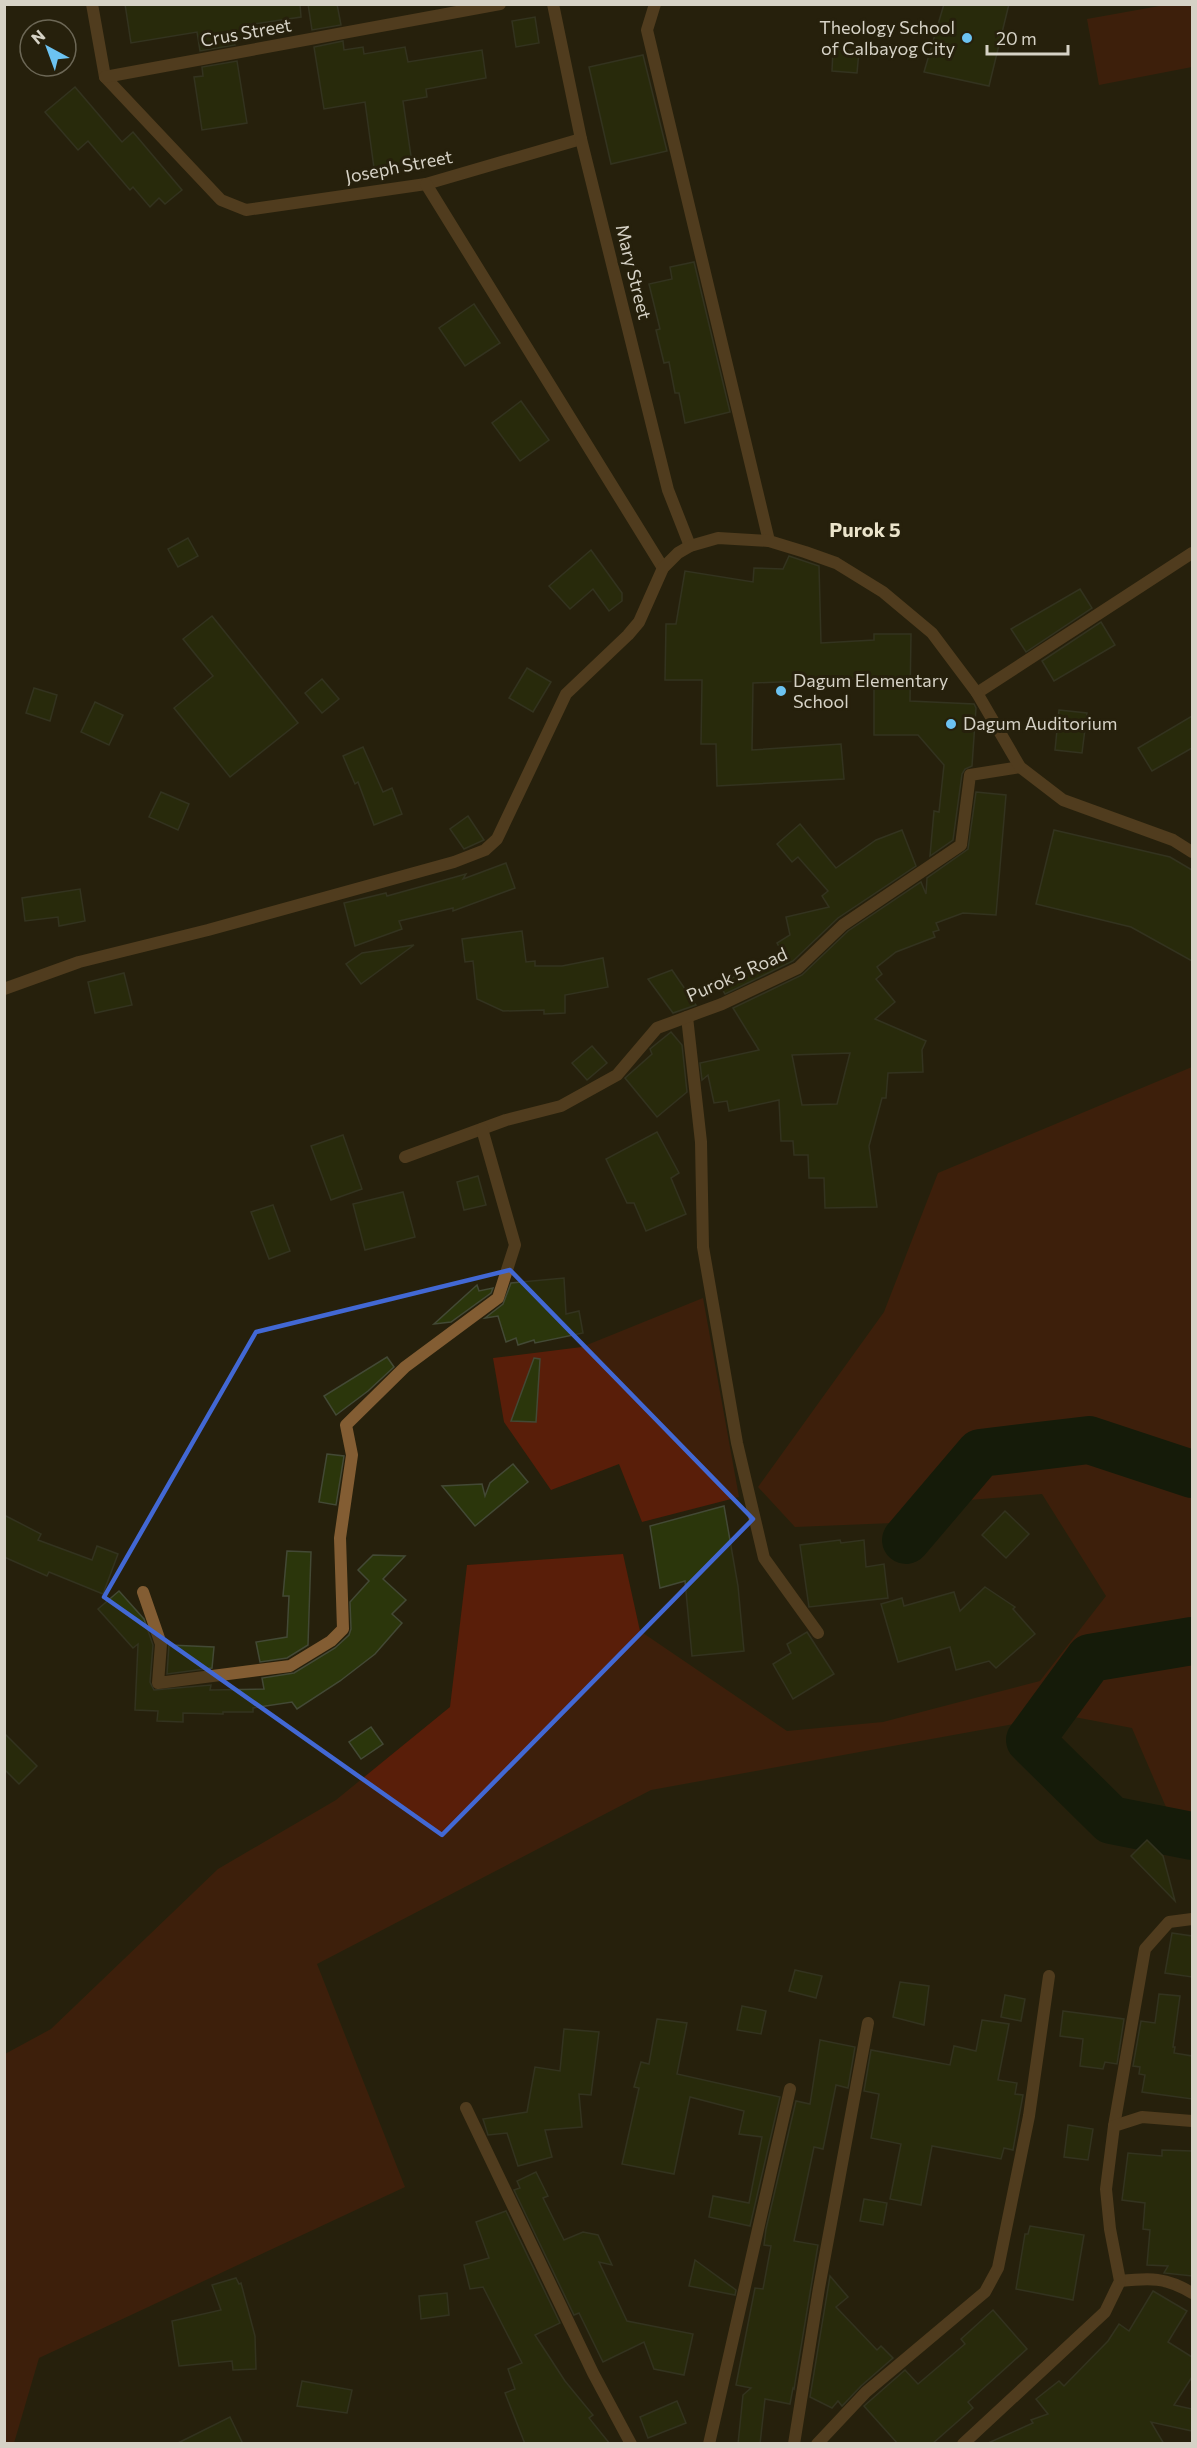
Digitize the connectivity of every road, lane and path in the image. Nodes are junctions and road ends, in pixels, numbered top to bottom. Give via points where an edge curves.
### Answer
1 (92, 4) edge
2 (500, 4) edge
3 (553, 4) edge
4 (655, 4) edge
5 (105, 77) junction
6 (581, 138) junction
7 (426, 184) junction
8 (769, 541) junction
9 (690, 546) junction
10 (1192, 553) edge
11 (663, 568) junction
12 (977, 693) junction
13 (1020, 768) junction
14 (1192, 852) edge
15 (4, 989) edge
16 (687, 1017) junction
17 (482, 1129) junction
18 (405, 1157) dead end
19 (143, 1592) dead end
20 (819, 1633) dead end
21 (1192, 1919) edge
22 (1049, 1976) dead end
23 (868, 2023) dead end
24 (790, 2089) dead end
25 (466, 2108) dead end
26 (1192, 2121) edge
27 (1114, 2126) junction
28 (1120, 2281) junction
29 (1192, 2293) edge
30 (631, 2444) edge
31 (709, 2444) edge
32 (794, 2444) edge
33 (817, 2444) edge
34 (963, 2444) edge

1 - 5 street
2 - 5 street, Crus Street
3 - 6 street, Mary Street
4 - 8 street via 647,30
5 - 7 street, Joseph Street via 221,200 246,210
6 - 7 street, Joseph Street
6 - 9 street, Mary Street via 668,490
7 - 11 street
8 - 9 street via 718,538
8 - 12 street via 836,563 883,592 932,633
9 - 11 street
10 - 12 street
11 - 15 street via 639,622 566,694 505,825 485,850 398,878 79,962
12 - 13 street
13 - 14 street via 1063,800 1173,840
13 - 16 street, Purok 5 Road via 970,776 961,845 843,925 798,968
16 - 17 street, Purok 5 Road via 657,1028 617,1075 561,1106
16 - 20 street via 701,1143 703,1247 737,1443 764,1558
17 - 18 street, Purok 5 Road
17 - 19 street via 515,1245 498,1298 405,1367 346,1425 352,1455 340,1538 343,1629 290,1666 158,1683 161,1644
21 - 27 street via 1168,1922 1145,1949
22 - 33 street via 1029,2116 998,2268 985,2292 866,2392
23 - 32 street
24 - 31 street
25 - 30 street
26 - 27 street via 1142,2117
27 - 28 street via 1106,2189
28 - 29 street via 1151,2278
28 - 34 street via 1105,2312

